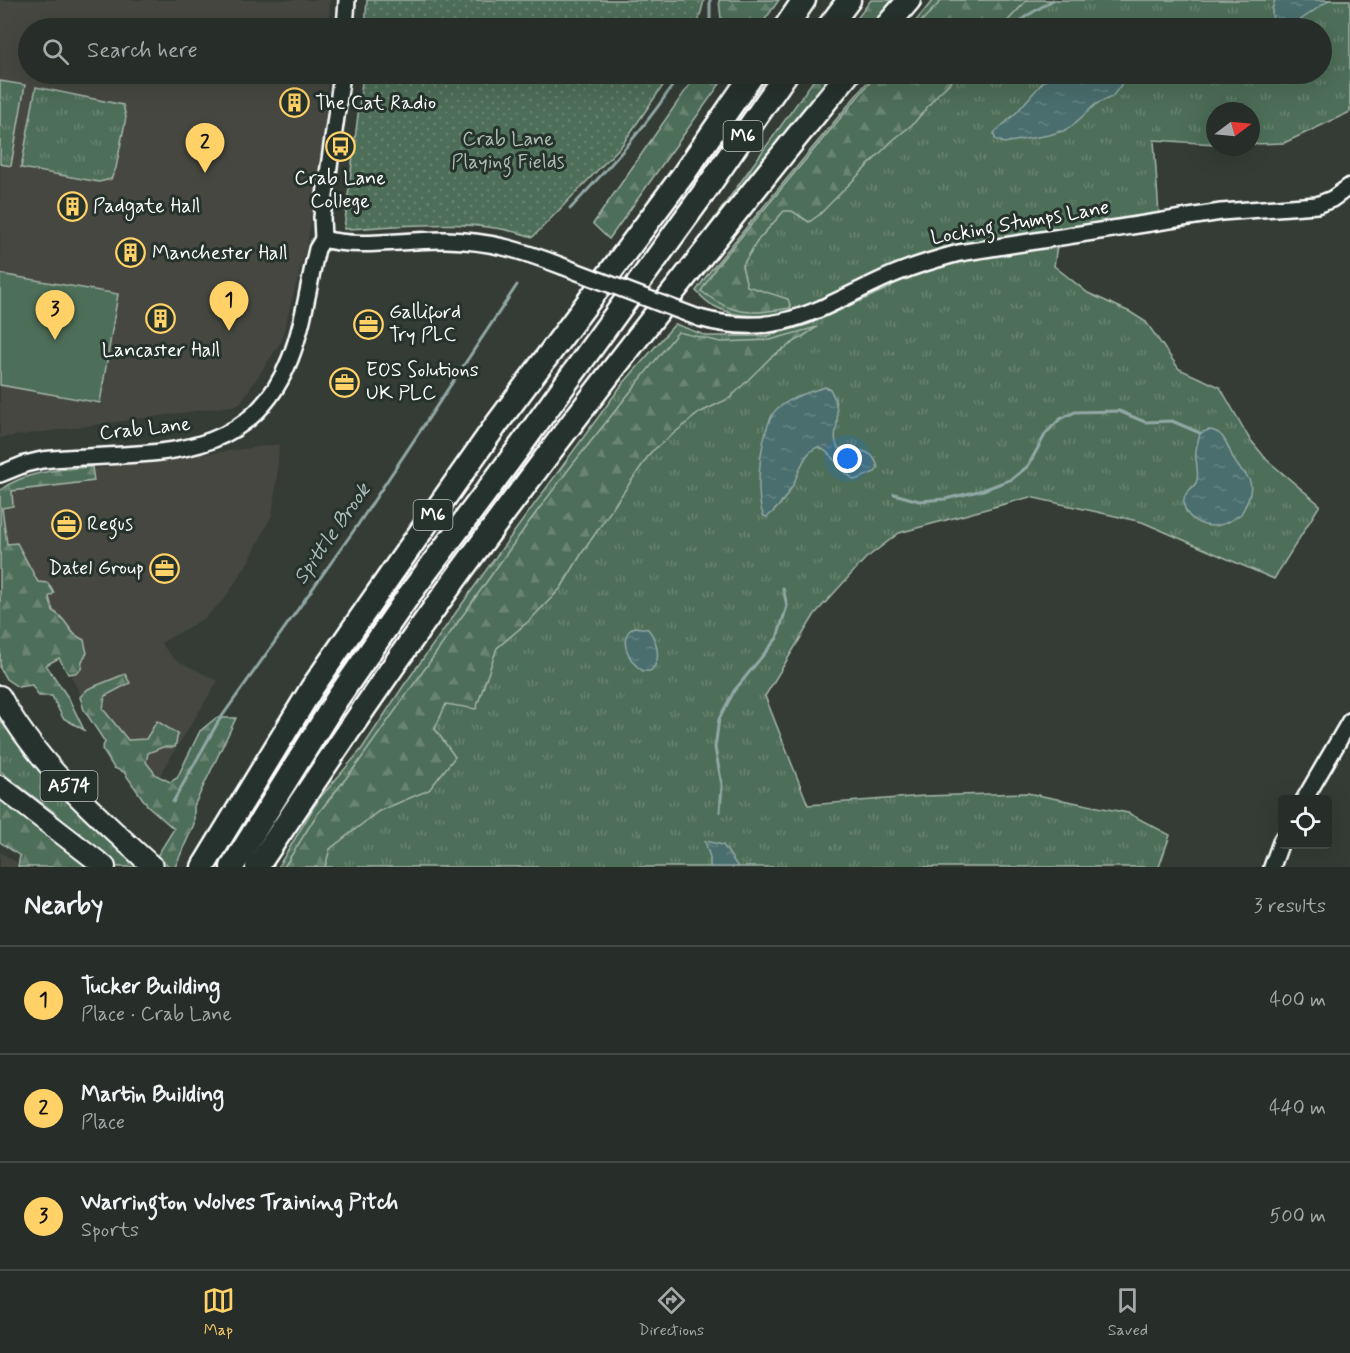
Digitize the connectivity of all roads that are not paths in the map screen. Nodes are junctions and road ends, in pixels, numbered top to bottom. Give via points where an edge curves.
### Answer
1 (347, 0) edge
2 (794, 0) edge
3 (804, 0) edge
4 (837, 0) edge
5 (849, 0) edge
6 (909, 0) edge
7 (346, 18) edge
8 (782, 18) edge
9 (791, 18) edge
10 (825, 18) edge
11 (836, 18) edge
12 (894, 18) edge
13 (341, 84) edge
14 (742, 84) edge
15 (746, 84) edge
16 (779, 84) edge
17 (786, 84) edge
18 (840, 84) edge
19 (683, 176) junction
20 (1350, 186) edge
21 (700, 198) junction
22 (323, 238) junction
23 (0, 474) edge
24 (0, 696) edge
25 (1350, 721) edge
26 (0, 786) edge
27 (1307, 795) edge
28 (1278, 849) edge
29 (152, 866) edge
30 (105, 867) edge
31 (203, 867) edge
32 (232, 867) edge
33 (257, 867) edge
34 (1272, 867) edge

1 - 7 street
2 - 8 highway
3 - 9 highway
4 - 10 highway
5 - 11 highway
6 - 12 highway
13 - 22 street, Crab Lane via 322,218
14 - 19 highway
15 - 19 highway, M6
16 - 21 highway, M6
17 - 21 highway
18 - 33 highway via 684,277 475,553
19 - 31 highway, M6 via 496,425 312,688
20 - 22 street, Locking Stumps Lane, bridge via 1317,205 1221,212 959,253 922,263 799,318 738,326 699,318 514,248 445,239 342,242
21 - 32 highway, M6 via 409,595
22 - 23 street, Crab Lane via 284,373 265,402 240,426 219,438 184,449 42,460
24 - 29 main road, A574 via 49,765
25 - 27 street
26 - 30 main road, A574
28 - 34 street

